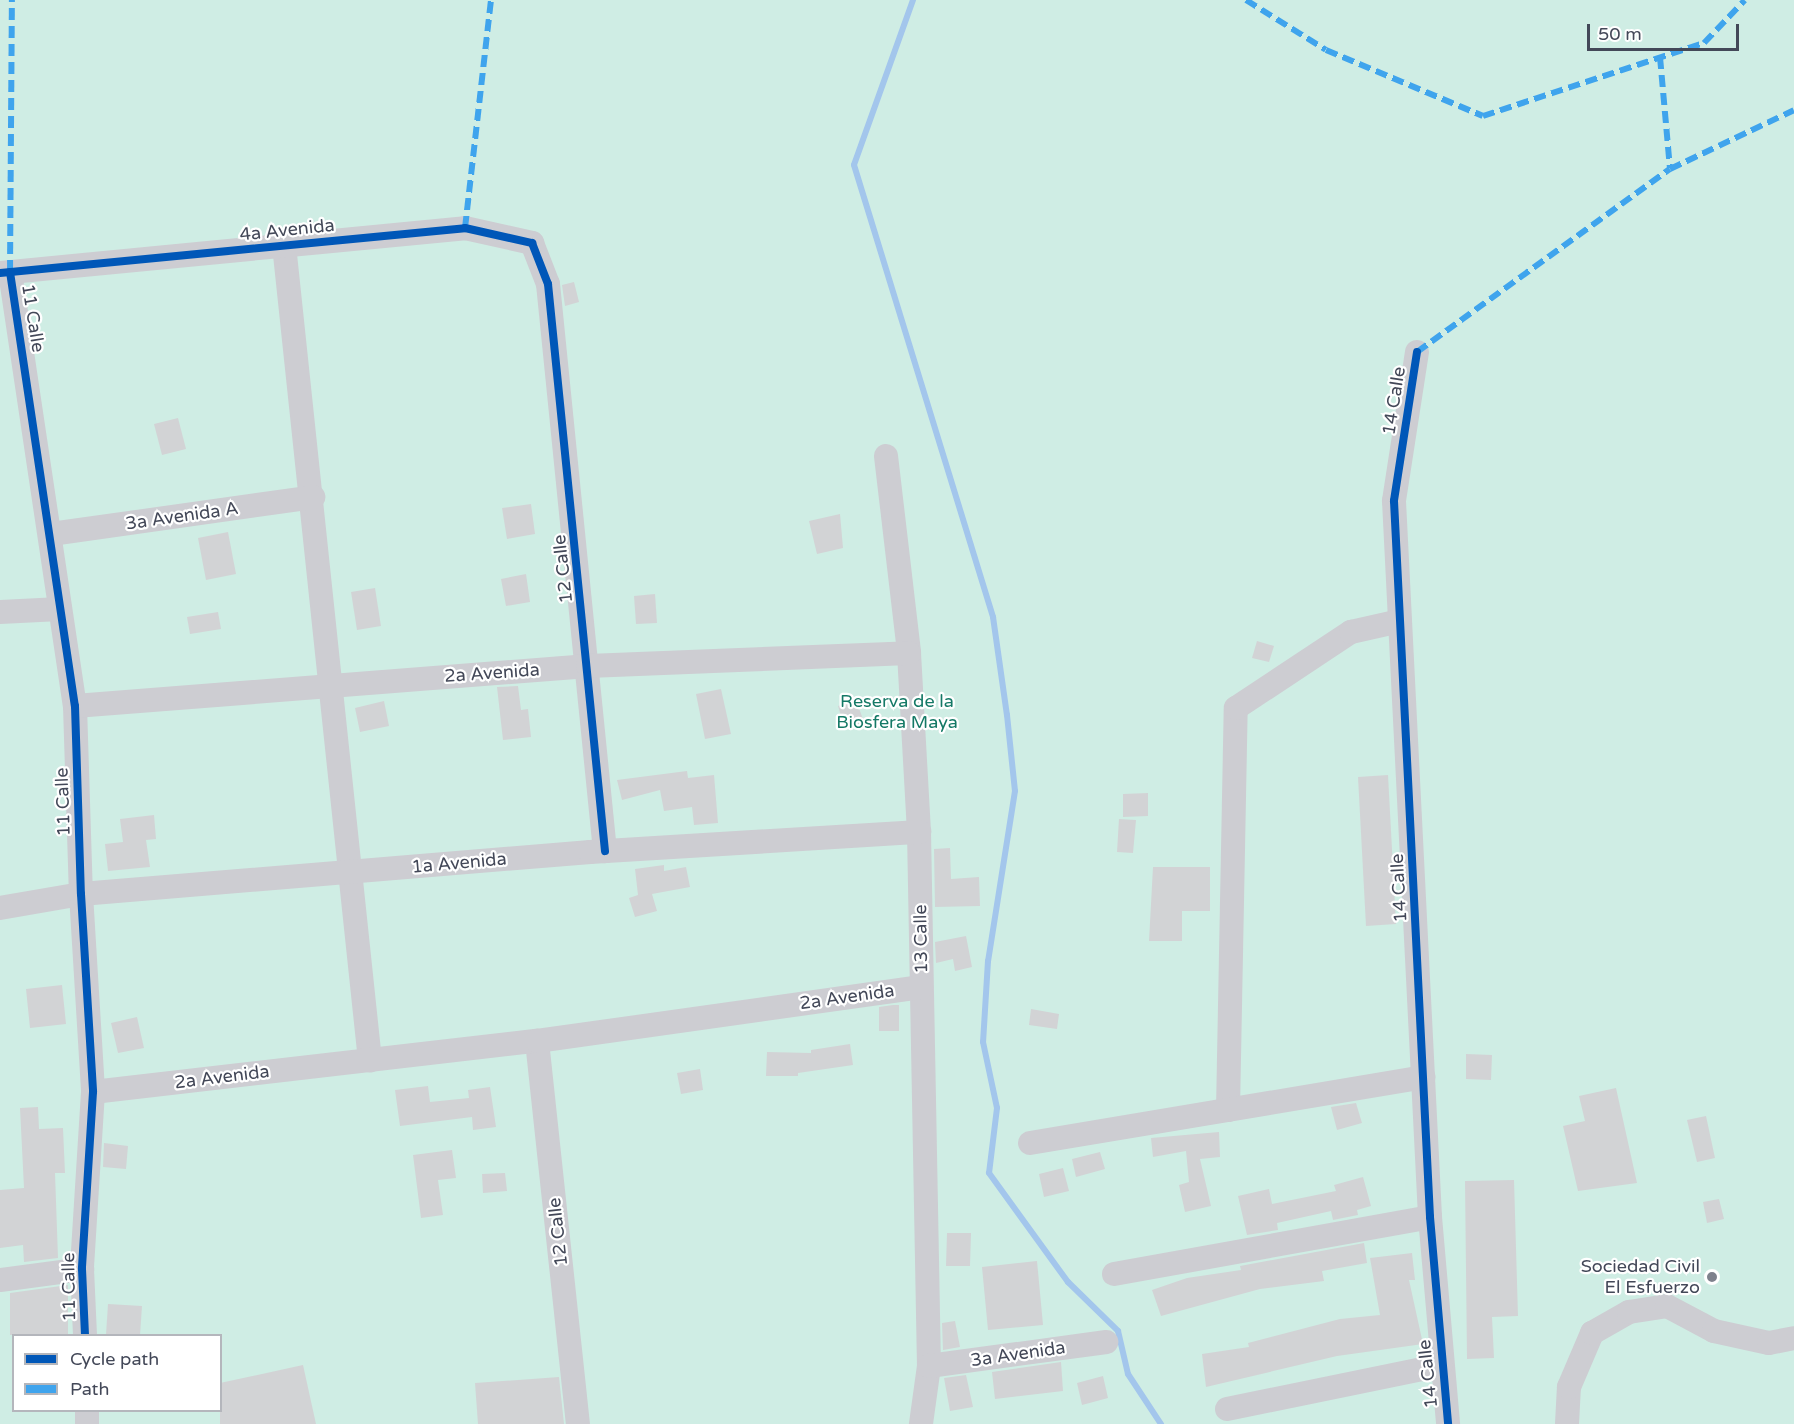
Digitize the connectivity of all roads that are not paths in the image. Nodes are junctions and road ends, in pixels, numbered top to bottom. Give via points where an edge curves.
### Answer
1 (284, 245) junction
2 (5, 272) edge
3 (548, 284) joint
4 (1417, 352) dead end
5 (886, 456) dead end
6 (313, 497) junction
7 (51, 534) junction
8 (60, 609) junction
9 (0, 612) edge
10 (1400, 621) junction
11 (909, 653) junction
12 (588, 666) junction
13 (332, 685) junction
14 (75, 706) junction
15 (919, 832) junction
16 (605, 851) junction
17 (351, 872) junction
18 (81, 894) junction
19 (0, 908) edge
20 (921, 987) junction
21 (537, 1041) junction
22 (370, 1060) junction
23 (1423, 1077) junction
24 (93, 1092) junction
25 (1228, 1110) junction
26 (1030, 1143) dead end
27 (1430, 1217) junction
28 (82, 1269) junction
29 (1114, 1274) dead end
30 (0, 1280) edge
31 (85, 1334) edge
32 (1794, 1338) edge
33 (1106, 1342) dead end
34 (1441, 1365) junction
35 (929, 1366) junction
36 (1227, 1409) dead end
37 (578, 1424) edge
38 (921, 1424) edge
39 (1448, 1424) edge
40 (1567, 1424) edge

1 - 2 street, 4a Avenida
1 - 3 street, 4a Avenida via 465,228 532,243
1 - 6 street
2 - 7 street, 11 Calle
3 - 12 street, 12 Calle
4 - 10 street, 14 Calle via 1394,501
5 - 11 street, 13 Calle
6 - 7 street, 3a Avenida A
6 - 13 street
7 - 8 street, 11 Calle
8 - 9 street
8 - 14 street, 11 Calle
10 - 23 street, 14 Calle
10 - 25 street via 1351,632 1236,708
11 - 12 street, 2a Avenida
11 - 15 street, 13 Calle
12 - 13 street, 2a Avenida
12 - 16 street, 12 Calle
13 - 14 street, 2a Avenida
13 - 17 street
14 - 18 street, 11 Calle
15 - 16 street, 1a Avenida
15 - 20 street, 13 Calle
16 - 17 street, 1a Avenida
17 - 18 street, 1a Avenida
17 - 22 street
18 - 19 street, 1a Avenida
18 - 24 street, 11 Calle
20 - 21 street, 2a Avenida
20 - 35 street, 13 Calle
21 - 22 street, 2a Avenida
21 - 37 street, 12 Calle
22 - 24 street, 2a Avenida
23 - 25 street
23 - 27 street, 14 Calle
24 - 28 street, 11 Calle
25 - 26 street
27 - 29 street
27 - 34 street, 14 Calle
28 - 30 street
28 - 31 street, 11 Calle
32 - 40 street via 1769,1343 1714,1330 1667,1306 1629,1312 1592,1333 1569,1387
33 - 35 street, 3a Avenida
34 - 36 street
34 - 39 street, 14 Calle
35 - 38 street, 13 Calle

